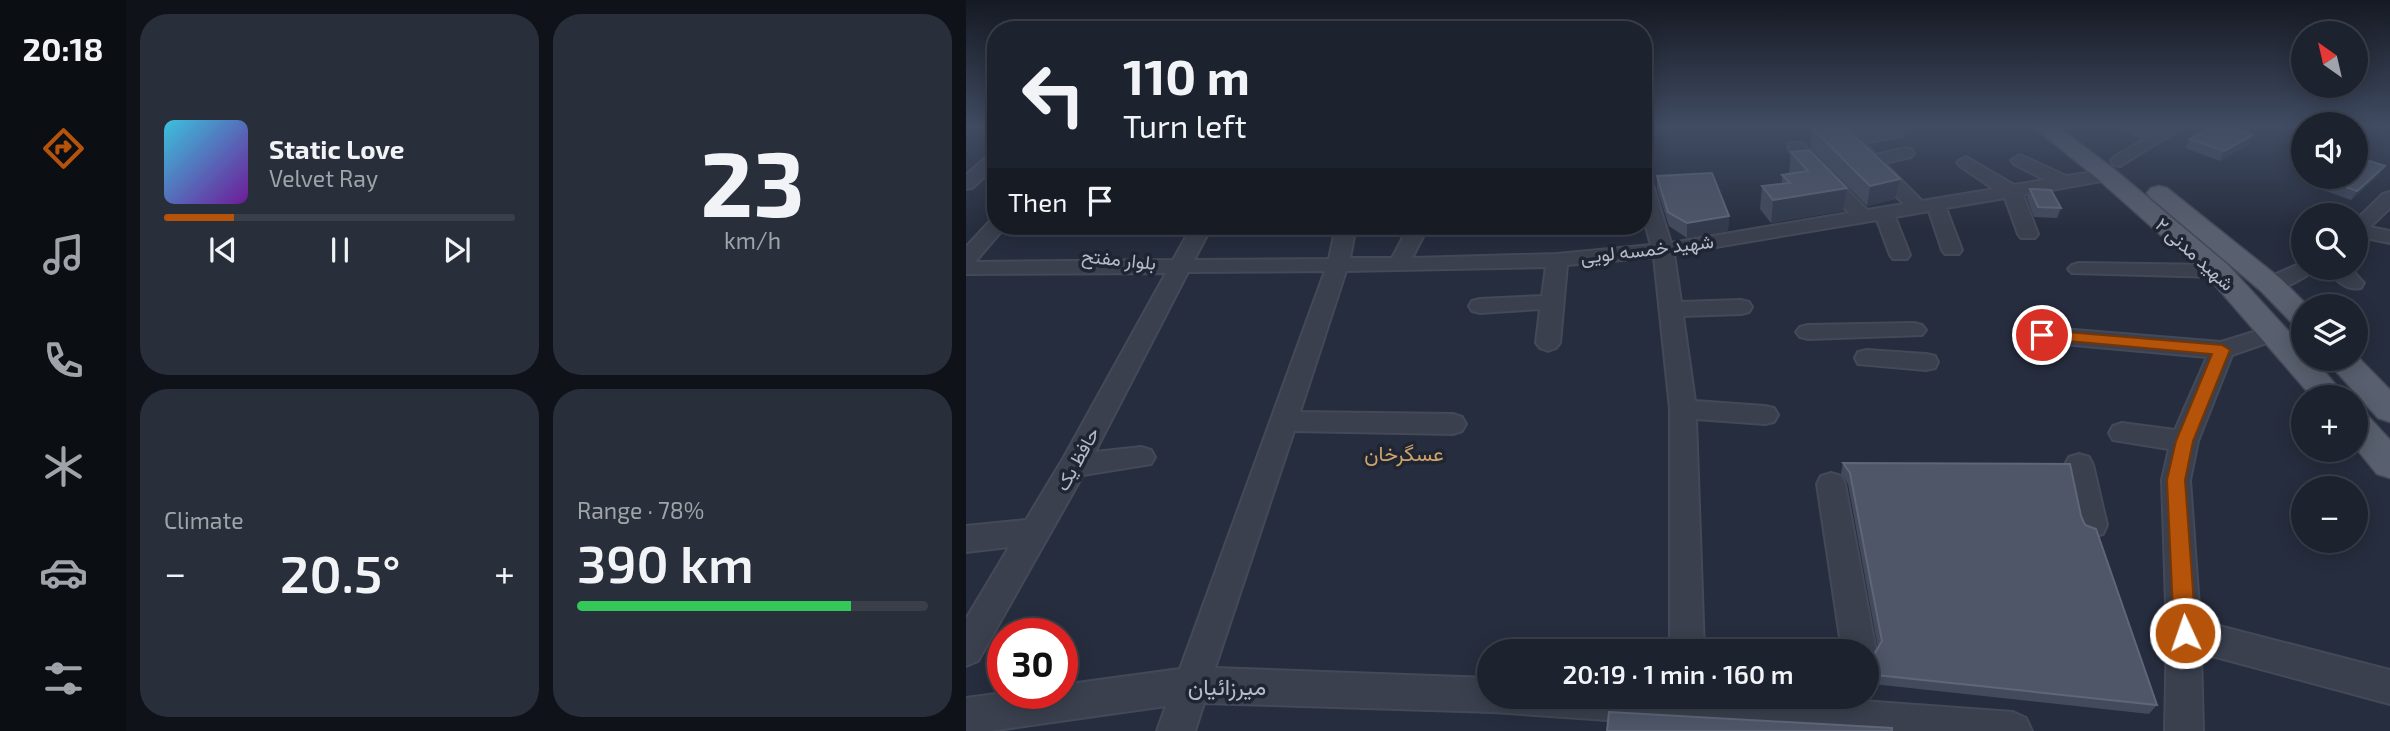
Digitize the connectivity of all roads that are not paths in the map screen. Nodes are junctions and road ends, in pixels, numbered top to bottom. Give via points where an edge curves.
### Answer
1 (1809, 161) edge
2 (1871, 161) edge
3 (2023, 161) edge
4 (2102, 161) edge
5 (2108, 161) edge
6 (2124, 161) edge
7 (1966, 162) dead end
8 (2114, 168) junction
9 (2065, 183) junction
10 (2013, 193) junction
11 (2389, 200) edge
12 (1927, 207) junction
13 (1652, 213) edge
14 (1874, 215) junction
15 (2368, 219) edge
16 (2368, 232) edge
17 (2028, 234) dead end
18 (988, 235) edge
19 (1198, 235) edge
20 (1344, 235) edge
21 (1414, 235) edge
22 (2390, 237) edge
23 (1663, 250) junction
24 (1952, 250) dead end
25 (1900, 255) dead end
26 (968, 257) edge
27 (1557, 260) junction
28 (1399, 264) junction
29 (1338, 265) junction
30 (2247, 265) junction
31 (1182, 266) junction
32 (2078, 269) dead end
33 (2215, 269) junction
34 (2291, 280) edge
35 (2277, 291) junction
36 (2244, 300) junction
37 (1552, 302) junction
38 (1480, 306) dead end
39 (2291, 306) edge
40 (1741, 307) dead end
41 (1670, 309) junction
42 (2036, 318) dead end
43 (1914, 330) dead end
44 (1808, 332) dead end
45 (2273, 333) junction
46 (1548, 344) dead end
47 (2222, 350) junction
48 (1867, 358) dead end
49 (1926, 362) dead end
50 (2353, 371) edge
51 (2319, 385) edge
52 (1683, 409) junction
53 (2390, 410) edge
54 (1765, 415) dead end
55 (1283, 421) junction
56 (1452, 424) dead end
57 (2122, 433) dead end
58 (2368, 439) edge
59 (2184, 441) junction
60 (1140, 457) dead end
61 (2390, 464) edge
62 (1074, 465) junction
63 (2080, 465) dead end
64 (1831, 484) dead end
65 (2092, 525) edge
66 (1036, 532) junction
67 (966, 539) edge
68 (2185, 633) junction
69 (1687, 639) edge
70 (1857, 639) edge
71 (966, 650) edge
72 (1192, 685) junction
73 (2390, 687) edge
74 (1477, 696) edge
75 (1875, 709) edge
76 (966, 716) edge
77 (1176, 731) edge
78 (2013, 731) edge
79 (2184, 731) edge

1 - 14 street via 1834,189
2 - 12 street
3 - 9 street
4 - 8 main road, شهید مدنی ۲
5 - 8 main road, شهید مدنی ۲
6 - 8 street
7 - 10 street
8 - 9 street, شهید خمسه لویی
8 - 30 main road, شهید مدنی ۲
8 - 33 main road, شهید مدنی ۲
9 - 10 street, شهید خمسه لویی
10 - 12 street, شهید خمسه لویی
10 - 17 street
11 - 15 street
12 - 14 street, شهید خمسه لویی
12 - 24 street
13 - 23 street
14 - 23 street, شهید خمسه لویی
14 - 25 street
16 - 22 street
18 - 26 street
19 - 31 street, حافظ یک
20 - 29 street
21 - 28 street
23 - 27 street, شهید خمسه لویی
23 - 41 street
26 - 31 street, بلوار مفتح
27 - 28 street, شهید خمسه لویی
27 - 37 street
28 - 29 street, شهید خمسه لویی
29 - 31 street, شهید خمسه لویی
29 - 55 street
30 - 33 main road via 2248,276 2242,279
30 - 35 main road, شهید مدنی ۲
31 - 62 street, حافظ یک
32 - 33 street
33 - 36 main road, شهید مدنی ۲
34 - 35 street
35 - 36 main road via 2253,289 2244,293
35 - 39 main road, شهید مدنی ۲
36 - 45 main road, شهید مدنی ۲
37 - 38 street
37 - 46 street
40 - 41 street
41 - 52 street
42 - 47 street via 2042,335
43 - 44 street
45 - 47 street
45 - 51 main road, شهید مدنی ۲
47 - 59 street
48 - 49 street
50 - 53 main road
52 - 54 street
52 - 69 street
55 - 56 street
55 - 72 street
57 - 59 street
58 - 61 main road
59 - 68 street via 2176,480
60 - 62 street
62 - 66 street, حافظ یک
63 - 65 street
64 - 70 street
66 - 67 street
66 - 71 street, حافظ یک
68 - 73 street
68 - 79 street
72 - 74 street, میرزائیان
72 - 76 street, میرزائیان
72 - 77 street
75 - 78 street

